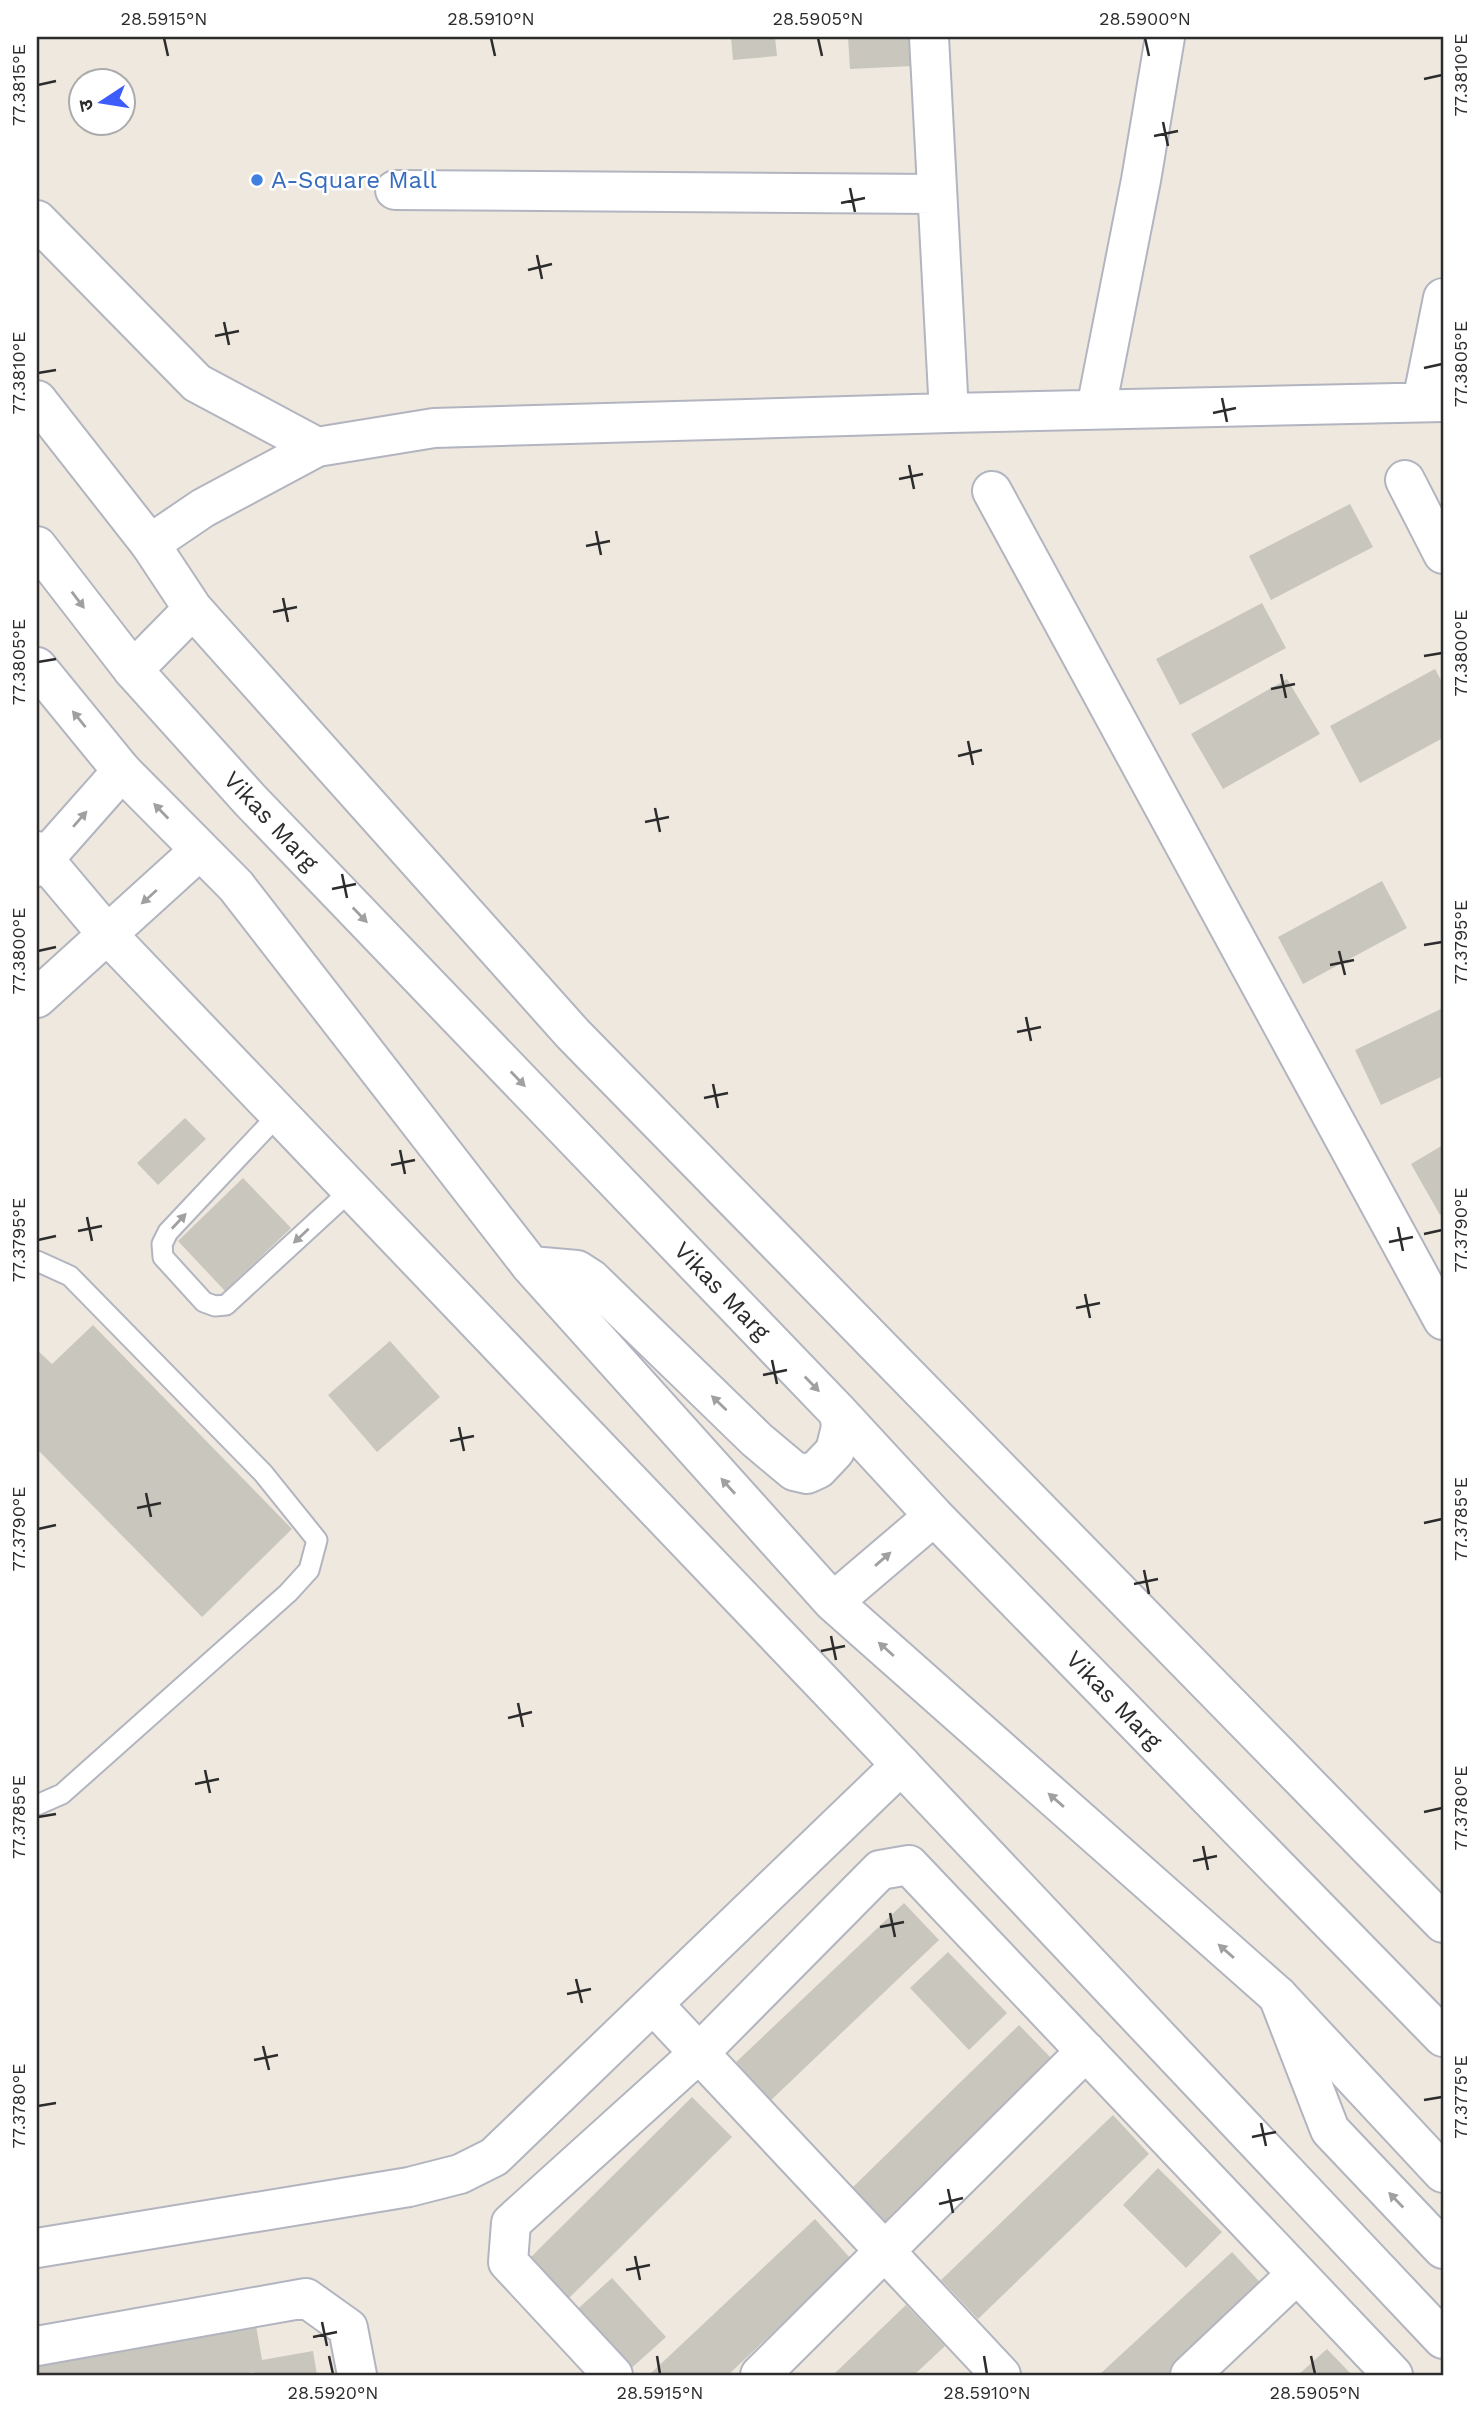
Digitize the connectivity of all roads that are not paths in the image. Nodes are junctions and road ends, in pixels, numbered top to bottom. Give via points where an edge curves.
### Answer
1 (929, 37) edge
2 (1165, 37) edge
3 (394, 190) dead end
4 (936, 194) junction
5 (37, 220) edge
6 (1443, 298) edge
7 (37, 400) edge
8 (1432, 402) edge
9 (1096, 409) junction
10 (949, 413) junction
11 (317, 447) junction
12 (1405, 480) dead end
13 (992, 491) dead end
14 (150, 544) junction
15 (37, 546) edge
16 (1443, 554) edge
17 (193, 609) junction
18 (37, 667) edge
19 (133, 670) junction
20 (122, 771) junction
21 (199, 851) junction
22 (39, 859) edge
23 (107, 934) junction
24 (37, 998) edge
25 (279, 1114) junction
26 (351, 1190) junction
27 (37, 1261) edge
28 (531, 1266) junction
29 (1443, 1320) edge
30 (839, 1413) junction
31 (934, 1516) junction
32 (833, 1602) junction
33 (901, 1765) junction
34 (37, 1805) edge
35 (1443, 1923) edge
36 (1278, 1996) junction
37 (653, 2004) junction
38 (1437, 2019) edge
39 (1086, 2051) junction
40 (698, 2054) junction
41 (1443, 2173) edge
42 (37, 2248) edge
43 (1443, 2249) edge
44 (884, 2252) junction
45 (1297, 2274) junction
46 (1443, 2339) edge
47 (37, 2346) edge
48 (357, 2375) edge
49 (613, 2375) edge
50 (760, 2375) edge
51 (1001, 2375) edge
52 (1190, 2375) edge
53 (1393, 2375) edge

1 - 4 street
2 - 9 street
3 - 4 street
4 - 10 street
5 - 11 street via 197,383
6 - 8 street
7 - 14 street
8 - 9 street
9 - 10 street
10 - 11 street via 434,428
11 - 14 street via 203,508
12 - 16 street
13 - 29 street
14 - 17 street
15 -> 19 street, Vikas Marg
17 - 19 street
17 - 35 street via 573,1034
20 -> 18 street
19 -> 30 street, Vikas Marg via 291,843
21 -> 20 street
22 -> 20 street
21 -> 23 street
21 - 28 street via 236,887
22 - 23 street
23 - 24 street
23 - 25 street
25 - 26 street
26 -> 25 lane via 226,1305 204,1302 163,1257 162,1244 168,1232
26 - 33 street
27 - 34 lane via 70,1276 263,1473 317,1541 309,1570 288,1593 62,1794
30 -> 28 street via 835,1451 807,1474 794,1471 591,1279 577,1270
32 -> 28 street
30 - 31 street, Vikas Marg
32 -> 31 street
31 - 38 street, Vikas Marg
36 -> 32 street
33 - 37 street
33 - 46 street
36 - 41 street
43 -> 36 street via 1330,2130
37 - 40 street
37 - 42 street via 494,2157 460,2174 409,2187
39 - 40 street via 909,1865 880,1870
39 - 44 street
39 - 45 street
40 - 44 street
40 - 49 street via 511,2223 508,2262
44 - 50 street
44 - 51 street
45 - 52 street
45 - 53 street
47 - 48 street via 306,2298 348,2329

